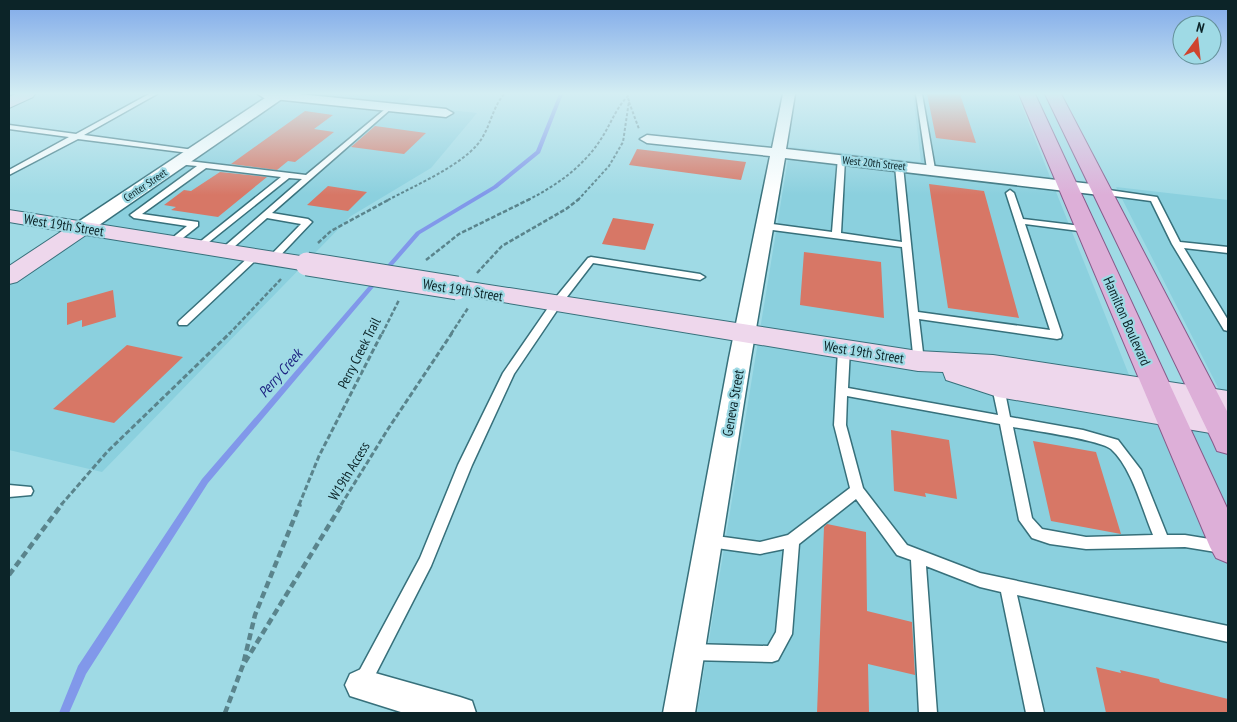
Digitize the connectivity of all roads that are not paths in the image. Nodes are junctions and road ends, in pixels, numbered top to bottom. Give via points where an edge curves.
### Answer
1 (14, 128) edge
2 (92, 128) edge
3 (232, 128) edge
4 (366, 128) edge
5 (781, 128) edge
6 (924, 128) edge
7 (1041, 128) edge
8 (1069, 128) edge
9 (77, 136) junction
10 (647, 139) road end
11 (778, 152) junction
12 (193, 159) junction
13 (841, 159) junction
14 (899, 166) junction
15 (931, 169) junction
16 (9, 173) edge
17 (288, 175) junction
18 (309, 178) junction
19 (1066, 185) junction
20 (1101, 191) junction
21 (1010, 193) dead end
22 (266, 215) junction
23 (9, 216) edge
24 (1019, 221) junction
25 (224, 226) junction
26 (764, 226) junction
27 (82, 228) junction
28 (1086, 229) junction
29 (248, 230) junction
30 (836, 235) junction
31 (172, 243) junction
32 (1177, 244) junction
33 (907, 245) junction
34 (199, 247) junction
35 (1228, 250) edge
36 (224, 251) junction
37 (263, 257) junction
38 (9, 277) edge
39 (700, 277) dead end
40 (556, 304) junction
41 (914, 316) junction
42 (183, 323) dead end
43 (1228, 328) edge
44 (745, 333) junction
45 (844, 349) junction
46 (918, 361) junction
47 (998, 386) junction
48 (842, 390) junction
49 (1163, 403) junction
50 (1222, 418) edge
51 (1005, 420) junction
52 (857, 490) junction
53 (26, 491) dead end
54 (9, 492) edge
55 (709, 541) junction
56 (792, 541) junction
57 (1162, 541) junction
58 (1228, 548) edge
59 (918, 556) junction
60 (1007, 586) junction
61 (1228, 634) edge
62 (690, 652) junction
63 (361, 685) joint
64 (460, 713) edge
65 (679, 713) edge
66 (928, 713) edge
67 (1035, 713) edge

1 - 9 lane
2 - 9 lane
3 - 12 street, Center Street
4 - 18 lane
5 - 11 street, Geneva Street
6 - 15 lane
7 - 19 main road, Hamilton Boulevard
8 - 20 main road
9 - 12 lane
9 - 16 lane
10 - 11 street, West 20th Street
11 - 13 street, West 20th Street
11 - 26 street, Geneva Street
12 - 17 lane
12 - 27 street, Center Street
12 - 31 lane via 134,215 195,224
13 - 14 street, West 20th Street
13 - 30 lane
14 - 15 street, West 20th Street
14 - 33 lane
15 - 19 street, West 20th Street
17 - 18 lane
17 - 25 lane
18 - 22 lane
19 - 20 street, West 20th Street
19 - 28 main road, Hamilton Boulevard
20 - 32 lane via 1154,199
20 - 50 main road
21 - 24 lane
22 - 29 lane
22 - 37 lane via 308,222
23 - 27 main road, West 19th Street
24 - 28 lane
24 - 41 lane via 1056,336
25 - 29 lane
25 - 34 lane
26 - 30 lane
26 - 44 street, Geneva Street
27 - 31 main road, West 19th Street
27 - 38 main road, Center Street
28 - 49 main road, Hamilton Boulevard
29 - 36 lane
30 - 33 lane
31 - 34 main road, West 19th Street
32 - 35 lane
32 - 43 lane
33 - 41 lane
34 - 36 main road, West 19th Street
36 - 37 main road, West 19th Street
37 - 40 main road, West 19th Street, bridge
37 - 42 lane
39 - 40 lane via 591,260
40 - 44 main road, West 19th Street
40 - 63 lane via 509,373 465,465 426,561
41 - 46 lane
44 - 45 main road, West 19th Street
44 - 55 street, Geneva Street
45 - 46 main road, West 19th Street
45 - 48 lane
46 - 47 main road, West 19th Street
46 - 49 main road, West 19th Street via 993,365
47 - 49 main road, West 19th Street
47 - 51 lane
48 - 51 lane
48 - 52 lane via 840,425
49 - 50 main road, West 19th Street
49 - 58 main road, Hamilton Boulevard
51 - 57 lane via 1083,434 1114,444 1134,470
51 - 57 lane via 1026,520 1037,534 1086,543
52 - 56 lane
52 - 59 lane via 902,550
53 - 54 lane
55 - 56 lane via 760,548
55 - 62 street, Geneva Street
56 - 62 lane via 784,634 772,654
57 - 58 lane
59 - 60 lane via 980,580
59 - 66 lane
60 - 61 lane
60 - 67 lane
62 - 65 street, Geneva Street
63 - 64 street

